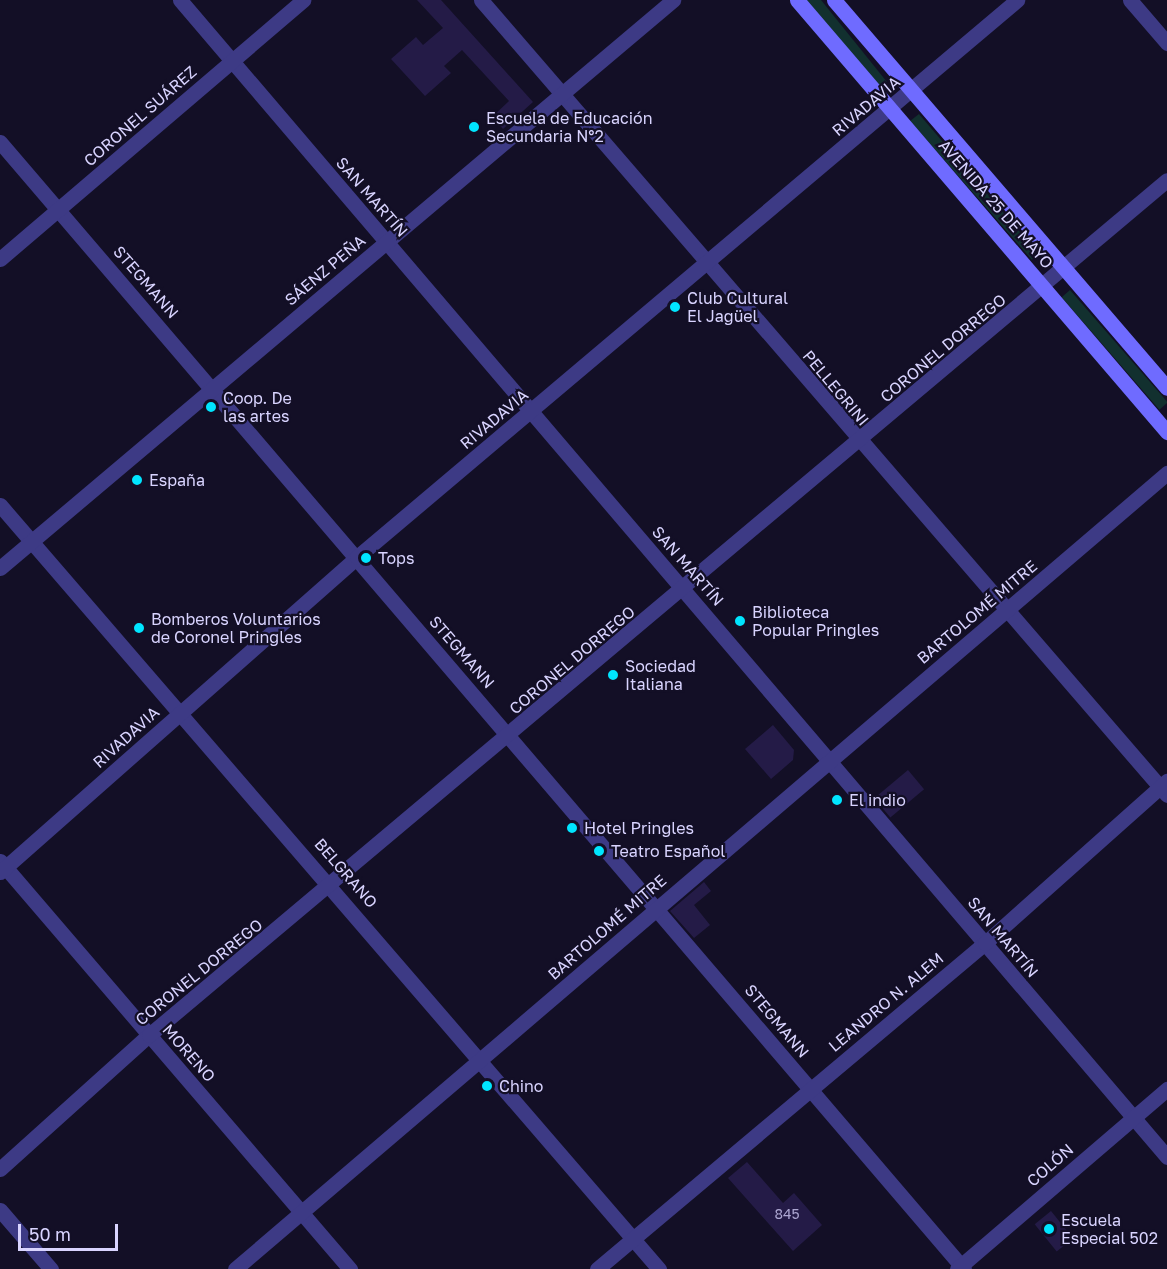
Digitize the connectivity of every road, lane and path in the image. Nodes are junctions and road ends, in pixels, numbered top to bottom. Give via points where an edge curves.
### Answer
1 (180, 0) edge
2 (303, 0) edge
3 (481, 0) edge
4 (673, 0) edge
5 (797, 0) edge
6 (834, 0) edge
7 (1017, 0) edge
8 (1130, 0) edge
9 (1167, 43) edge
10 (232, 61) junction
11 (912, 91) junction
12 (562, 95) junction
13 (890, 109) junction
14 (0, 141) edge
15 (1167, 180) edge
16 (59, 208) junction
17 (387, 242) junction
18 (0, 259) edge
19 (707, 264) junction
20 (1065, 268) junction
21 (1043, 287) junction
22 (212, 387) junction
23 (1167, 388) edge
24 (532, 411) junction
25 (1167, 432) edge
26 (859, 443) junction
27 (1167, 473) edge
28 (0, 505) edge
29 (32, 542) junction
30 (357, 557) junction
31 (0, 568) edge
32 (684, 590) junction
33 (1005, 612) junction
34 (179, 713) junction
35 (510, 735) junction
36 (831, 760) junction
37 (1165, 788) edge
38 (2, 867) edge
39 (333, 885) junction
40 (658, 908) junction
41 (985, 944) junction
42 (149, 1035) junction
43 (482, 1058) junction
44 (810, 1089) junction
45 (1167, 1089) edge
46 (1133, 1118) junction
47 (1167, 1157) edge
48 (0, 1169) edge
49 (0, 1210) edge
50 (302, 1212) junction
51 (634, 1239) junction
52 (960, 1268) edge
53 (51, 1269) edge
54 (235, 1269) edge
55 (350, 1269) edge
56 (597, 1269) edge
57 (659, 1269) edge

1 - 10 street, SAN MARTÍN
2 - 10 street, CORONEL SUÁREZ
3 - 12 street, PELLEGRINI
4 - 12 street, SÁENZ PEÑA
5 - 13 main road, AVENIDA 25 DE MAYO
6 - 11 main road, AVENIDA 25 DE MAYO
7 - 11 street, RIVADAVIA
8 - 9 street
10 - 16 street, CORONEL SUÁREZ
10 - 17 street, SAN MARTÍN
11 - 13 street, RIVADAVIA
11 - 20 main road, AVENIDA 25 DE MAYO
12 - 17 street, SÁENZ PEÑA
12 - 19 street, PELLEGRINI
13 - 19 street, RIVADAVIA
13 - 21 main road, AVENIDA 25 DE MAYO
14 - 16 street, STEGMANN
15 - 20 street, CORONEL DORREGO
16 - 18 street, CORONEL SUÁREZ
16 - 22 street, STEGMANN
17 - 22 street, SÁENZ PEÑA
17 - 24 street, SAN MARTÍN
19 - 24 street, RIVADAVIA
19 - 26 street, PELLEGRINI
20 - 21 street, CORONEL DORREGO
20 - 23 main road, AVENIDA 25 DE MAYO
21 - 25 main road, AVENIDA 25 DE MAYO
21 - 26 street, CORONEL DORREGO
22 - 29 street, SÁENZ PEÑA
22 - 30 street, STEGMANN
24 - 30 street, RIVADAVIA
24 - 32 street, SAN MARTÍN
26 - 32 street, CORONEL DORREGO
26 - 33 street, PELLEGRINI
27 - 33 street, BARTOLOMÉ MITRE
28 - 29 street, BELGRANO
29 - 31 street, SÁENZ PEÑA
29 - 34 street, BELGRANO
30 - 34 street, RIVADAVIA
30 - 35 street, STEGMANN
32 - 35 street, CORONEL DORREGO
32 - 36 street, SAN MARTÍN
33 - 36 street, BARTOLOMÉ MITRE
33 - 37 street, PELLEGRINI
34 - 38 street, RIVADAVIA
34 - 39 street, BELGRANO
35 - 39 street, CORONEL DORREGO
35 - 40 street, STEGMANN
36 - 40 street, BARTOLOMÉ MITRE
36 - 41 street, SAN MARTÍN
37 - 41 street, LEANDRO N. ALEM
38 - 42 street, MORENO
39 - 42 street, CORONEL DORREGO
39 - 43 street, BELGRANO
40 - 43 street, BARTOLOMÉ MITRE
40 - 44 street, STEGMANN
41 - 44 street, LEANDRO N. ALEM
41 - 46 street, SAN MARTÍN
42 - 48 street, CORONEL DORREGO
42 - 50 street, MORENO
43 - 50 street, BARTOLOMÉ MITRE
43 - 51 street, BELGRANO
44 - 51 street, LEANDRO N. ALEM
44 - 52 street, STEGMANN
45 - 46 street, COLÓN
46 - 47 street, SAN MARTÍN
46 - 52 street, COLÓN
49 - 53 street
50 - 54 street, BARTOLOMÉ MITRE
50 - 55 street, MORENO
51 - 56 street, LEANDRO N. ALEM
51 - 57 street, BELGRANO

